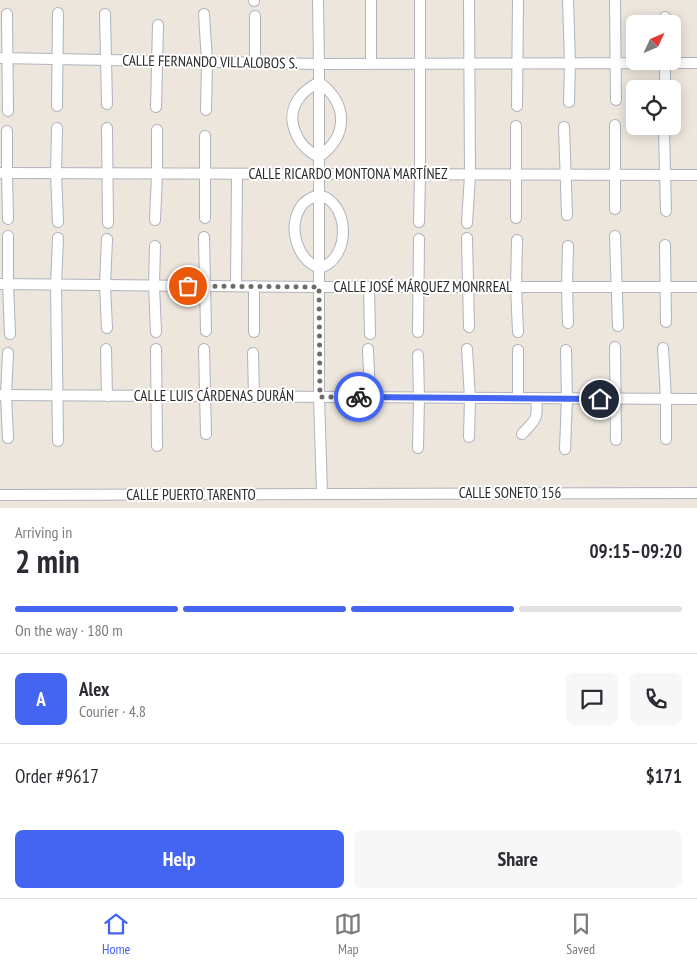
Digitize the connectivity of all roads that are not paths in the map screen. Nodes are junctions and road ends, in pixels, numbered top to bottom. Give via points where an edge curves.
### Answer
1 (318, 0) edge
2 (371, 0) edge
3 (420, 0) edge
4 (469, 0) edge
5 (518, 0) edge
6 (568, 0) edge
7 (615, 0) edge
8 (7, 14) dead end
9 (58, 14) dead end
10 (106, 14) dead end
11 (204, 14) dead end
12 (255, 16) dead end
13 (158, 25) dead end
14 (4, 58) edge
15 (58, 59) junction
16 (106, 60) junction
17 (157, 61) junction
18 (207, 62) junction
19 (255, 62) junction
20 (681, 62) edge
21 (697, 62) edge
22 (370, 63) junction
23 (419, 63) junction
24 (470, 63) junction
25 (516, 63) junction
26 (570, 63) junction
27 (616, 63) junction
28 (626, 63) edge
29 (319, 64) junction
30 (319, 82) junction
31 (616, 100) dead end
32 (569, 102) dead end
33 (107, 104) dead end
34 (57, 106) dead end
35 (517, 106) dead end
36 (156, 107) dead end
37 (206, 110) dead end
38 (8, 111) dead end
39 (615, 125) dead end
40 (516, 126) dead end
41 (564, 127) dead end
42 (57, 128) dead end
43 (107, 128) dead end
44 (156, 130) dead end
45 (7, 131) dead end
46 (664, 135) edge
47 (205, 136) dead end
48 (319, 156) junction
49 (3, 173) edge
50 (56, 173) junction
51 (108, 174) junction
52 (157, 174) junction
53 (205, 174) junction
54 (238, 174) junction
55 (319, 174) junction
56 (420, 175) junction
57 (470, 175) junction
58 (516, 175) junction
59 (566, 175) junction
60 (615, 175) junction
61 (666, 175) junction
62 (697, 175) edge
63 (319, 195) junction
64 (615, 209) dead end
65 (666, 211) dead end
66 (568, 215) dead end
67 (205, 218) dead end
68 (516, 218) dead end
69 (8, 219) dead end
70 (155, 220) dead end
71 (58, 222) dead end
72 (108, 222) dead end
73 (419, 222) dead end
74 (467, 223) dead end
75 (8, 236) dead end
76 (615, 236) dead end
77 (204, 237) dead end
78 (58, 238) dead end
79 (467, 238) dead end
80 (107, 239) dead end
81 (418, 239) dead end
82 (517, 240) dead end
83 (665, 245) dead end
84 (155, 246) dead end
85 (568, 246) dead end
86 (320, 268) junction
87 (4, 284) edge
88 (56, 284) junction
89 (106, 285) junction
90 (154, 285) junction
91 (204, 286) junction
92 (236, 286) junction
93 (254, 286) junction
94 (319, 287) junction
95 (370, 287) junction
96 (419, 287) junction
97 (469, 287) junction
98 (516, 287) junction
99 (567, 287) junction
100 (617, 287) junction
101 (666, 287) junction
102 (697, 287) edge
103 (666, 322) dead end
104 (568, 323) dead end
105 (618, 326) dead end
106 (469, 327) dead end
107 (107, 328) dead end
108 (156, 332) dead end
109 (206, 332) dead end
110 (254, 332) dead end
111 (418, 332) dead end
112 (518, 332) dead end
113 (10, 334) dead end
114 (370, 334) dead end
115 (615, 347) dead end
116 (368, 348) dead end
117 (663, 348) dead end
118 (106, 349) dead end
119 (156, 349) dead end
120 (204, 349) dead end
121 (467, 349) dead end
122 (518, 350) dead end
123 (566, 350) dead end
124 (8, 353) dead end
125 (253, 353) dead end
126 (418, 355) dead end
127 (3, 395) edge
128 (58, 395) junction
129 (107, 396) junction
130 (156, 396) junction
131 (205, 396) junction
132 (254, 397) junction
133 (320, 397) junction
134 (370, 397) junction
135 (420, 398) junction
136 (470, 398) junction
137 (518, 398) junction
138 (536, 398) junction
139 (567, 398) junction
140 (616, 399) junction
141 (666, 399) junction
142 (697, 399) edge
143 (206, 434) dead end
144 (522, 434) dead end
145 (468, 437) dead end
146 (8, 438) dead end
147 (666, 439) dead end
148 (616, 440) dead end
149 (58, 441) dead end
150 (157, 446) dead end
151 (418, 448) dead end
152 (565, 449) dead end
153 (697, 493) edge
154 (322, 494) junction
155 (0, 495) edge

1 - 29 street
2 - 22 street
3 - 23 street
4 - 24 street
5 - 25 street
6 - 26 street
7 - 27 street
8 - 14 street
9 - 15 street
10 - 16 street
11 - 18 street
12 - 19 street
13 - 17 street
14 - 15 street, CALLE FERNANDO VILLALOBOS S.
14 - 38 street
15 - 16 street, CALLE FERNANDO VILLALOBOS S.
15 - 34 street
16 - 17 street, CALLE FERNANDO VILLALOBOS S.
16 - 33 street
17 - 18 street, CALLE FERNANDO VILLALOBOS S.
17 - 36 street
18 - 19 street, CALLE FERNANDO VILLALOBOS S.
18 - 37 street
19 - 29 street, CALLE FERNANDO VILLALOBOS S.
20 - 21 street, CALLE FERNANDO VILLALOBOS S.
22 - 23 street, CALLE FERNANDO VILLALOBOS S.
22 - 29 street, CALLE FERNANDO VILLALOBOS S.
23 - 24 street, CALLE FERNANDO VILLALOBOS S.
23 - 56 street
24 - 25 street, CALLE FERNANDO VILLALOBOS S.
24 - 57 street
25 - 26 street, CALLE FERNANDO VILLALOBOS S.
25 - 35 street
26 - 27 street, CALLE FERNANDO VILLALOBOS S.
26 - 32 street
27 - 28 street, CALLE FERNANDO VILLALOBOS S.
27 - 31 street
29 - 30 street
30 - 48 street
30 - 48 street via 340,107 341,122 335,141
30 - 48 street via 300,96 293,122 301,143
39 - 60 street
40 - 58 street
41 - 59 street
42 - 50 street
43 - 51 street
44 - 52 street
45 - 49 street
46 - 61 street
47 - 53 street
48 - 55 street
49 - 50 street, CALLE RICARDO MONTONA MARTÍNEZ
49 - 69 street
50 - 51 street, CALLE RICARDO MONTONA MARTÍNEZ
50 - 71 street
51 - 52 street, CALLE RICARDO MONTONA MARTÍNEZ
51 - 72 street
52 - 53 street, CALLE RICARDO MONTONA MARTÍNEZ
52 - 70 street
53 - 54 street, CALLE RICARDO MONTONA MARTÍNEZ
53 - 67 street
54 - 55 street, CALLE RICARDO MONTONA MARTÍNEZ
54 - 92 street
55 - 56 street, CALLE RICARDO MONTONA MARTÍNEZ
55 - 63 street
56 - 57 street, CALLE RICARDO MONTONA MARTÍNEZ
56 - 73 street
57 - 58 street, CALLE RICARDO MONTONA MARTÍNEZ
57 - 74 street
58 - 59 street, CALLE RICARDO MONTONA MARTÍNEZ
58 - 68 street
59 - 60 street, CALLE RICARDO MONTONA MARTÍNEZ
59 - 66 street
60 - 61 street, CALLE RICARDO MONTONA MARTÍNEZ
60 - 64 street
61 - 62 street, CALLE RICARDO MONTONA MARTÍNEZ
61 - 65 street
63 - 86 street
63 - 86 street via 326,196 334,206 341,216 343,228 341,244 334,257 328,265
63 - 86 street via 300,208 295,234 300,249 312,265
75 - 87 street
76 - 100 street
77 - 91 street
78 - 88 street
79 - 97 street
80 - 89 street
81 - 96 street
82 - 98 street
83 - 101 street
84 - 90 street
85 - 99 street
86 - 94 street
87 - 88 street, CALLE JOSÉ MÁRQUEZ MONRREAL
87 - 113 street
88 - 89 street, CALLE JOSÉ MÁRQUEZ MONRREAL
88 - 128 street
89 - 90 street, CALLE JOSÉ MÁRQUEZ MONRREAL
89 - 107 street
90 - 91 street, CALLE JOSÉ MÁRQUEZ MONRREAL
90 - 108 street
91 - 92 street, CALLE JOSÉ MÁRQUEZ MONRREAL
91 - 109 street
92 - 93 street, CALLE JOSÉ MÁRQUEZ MONRREAL
93 - 94 street, CALLE JOSÉ MÁRQUEZ MONRREAL
93 - 110 street
94 - 95 street, CALLE JOSÉ MÁRQUEZ MONRREAL
94 - 133 street
95 - 96 street, CALLE JOSÉ MÁRQUEZ MONRREAL
95 - 114 street
96 - 97 street, CALLE JOSÉ MÁRQUEZ MONRREAL
96 - 111 street
97 - 98 street, CALLE JOSÉ MÁRQUEZ MONRREAL
97 - 106 street
98 - 99 street, CALLE JOSÉ MÁRQUEZ MONRREAL
98 - 112 street
99 - 100 street, CALLE JOSÉ MÁRQUEZ MONRREAL
99 - 104 street
100 - 101 street, CALLE JOSÉ MÁRQUEZ MONRREAL
100 - 105 street
101 - 102 street, CALLE JOSÉ MÁRQUEZ MONRREAL
101 - 103 street
115 - 140 street
116 - 134 street
117 - 141 street
118 - 129 street
119 - 130 street
120 - 131 street
121 - 136 street
122 - 137 street
123 - 139 street
124 - 127 street
125 - 132 street
126 - 135 street
127 - 128 street, CALLE LUIS CÁRDENAS DURÁN
127 - 146 street
128 - 129 street, CALLE LUIS CÁRDENAS DURÁN
128 - 149 street
129 - 130 street, CALLE LUIS CÁRDENAS DURÁN
130 - 131 street, CALLE LUIS CÁRDENAS DURÁN
130 - 150 street
131 - 132 street, CALLE LUIS CÁRDENAS DURÁN
131 - 143 street
132 - 133 street, CALLE LUIS CÁRDENAS DURÁN
133 - 134 street, CALLE LUIS CÁRDENAS DURÁN
133 - 154 street
134 - 135 street, CALLE LUIS CÁRDENAS DURÁN
135 - 136 street, CALLE LUIS CÁRDENAS DURÁN
135 - 151 street
136 - 137 street, CALLE LUIS CÁRDENAS DURÁN
136 - 145 street
137 - 138 street, CALLE LUIS CÁRDENAS DURÁN
138 - 139 street, CALLE LUIS CÁRDENAS DURÁN
138 - 144 street via 537,417
139 - 140 street, CALLE LUIS CÁRDENAS DURÁN
139 - 152 street
140 - 141 street, CALLE LUIS CÁRDENAS DURÁN
140 - 148 street
141 - 142 street, CALLE LUIS CÁRDENAS DURÁN
141 - 147 street
153 - 154 street, CALLE SONETO 156
154 - 155 street, CALLE PUERTO TARENTO

